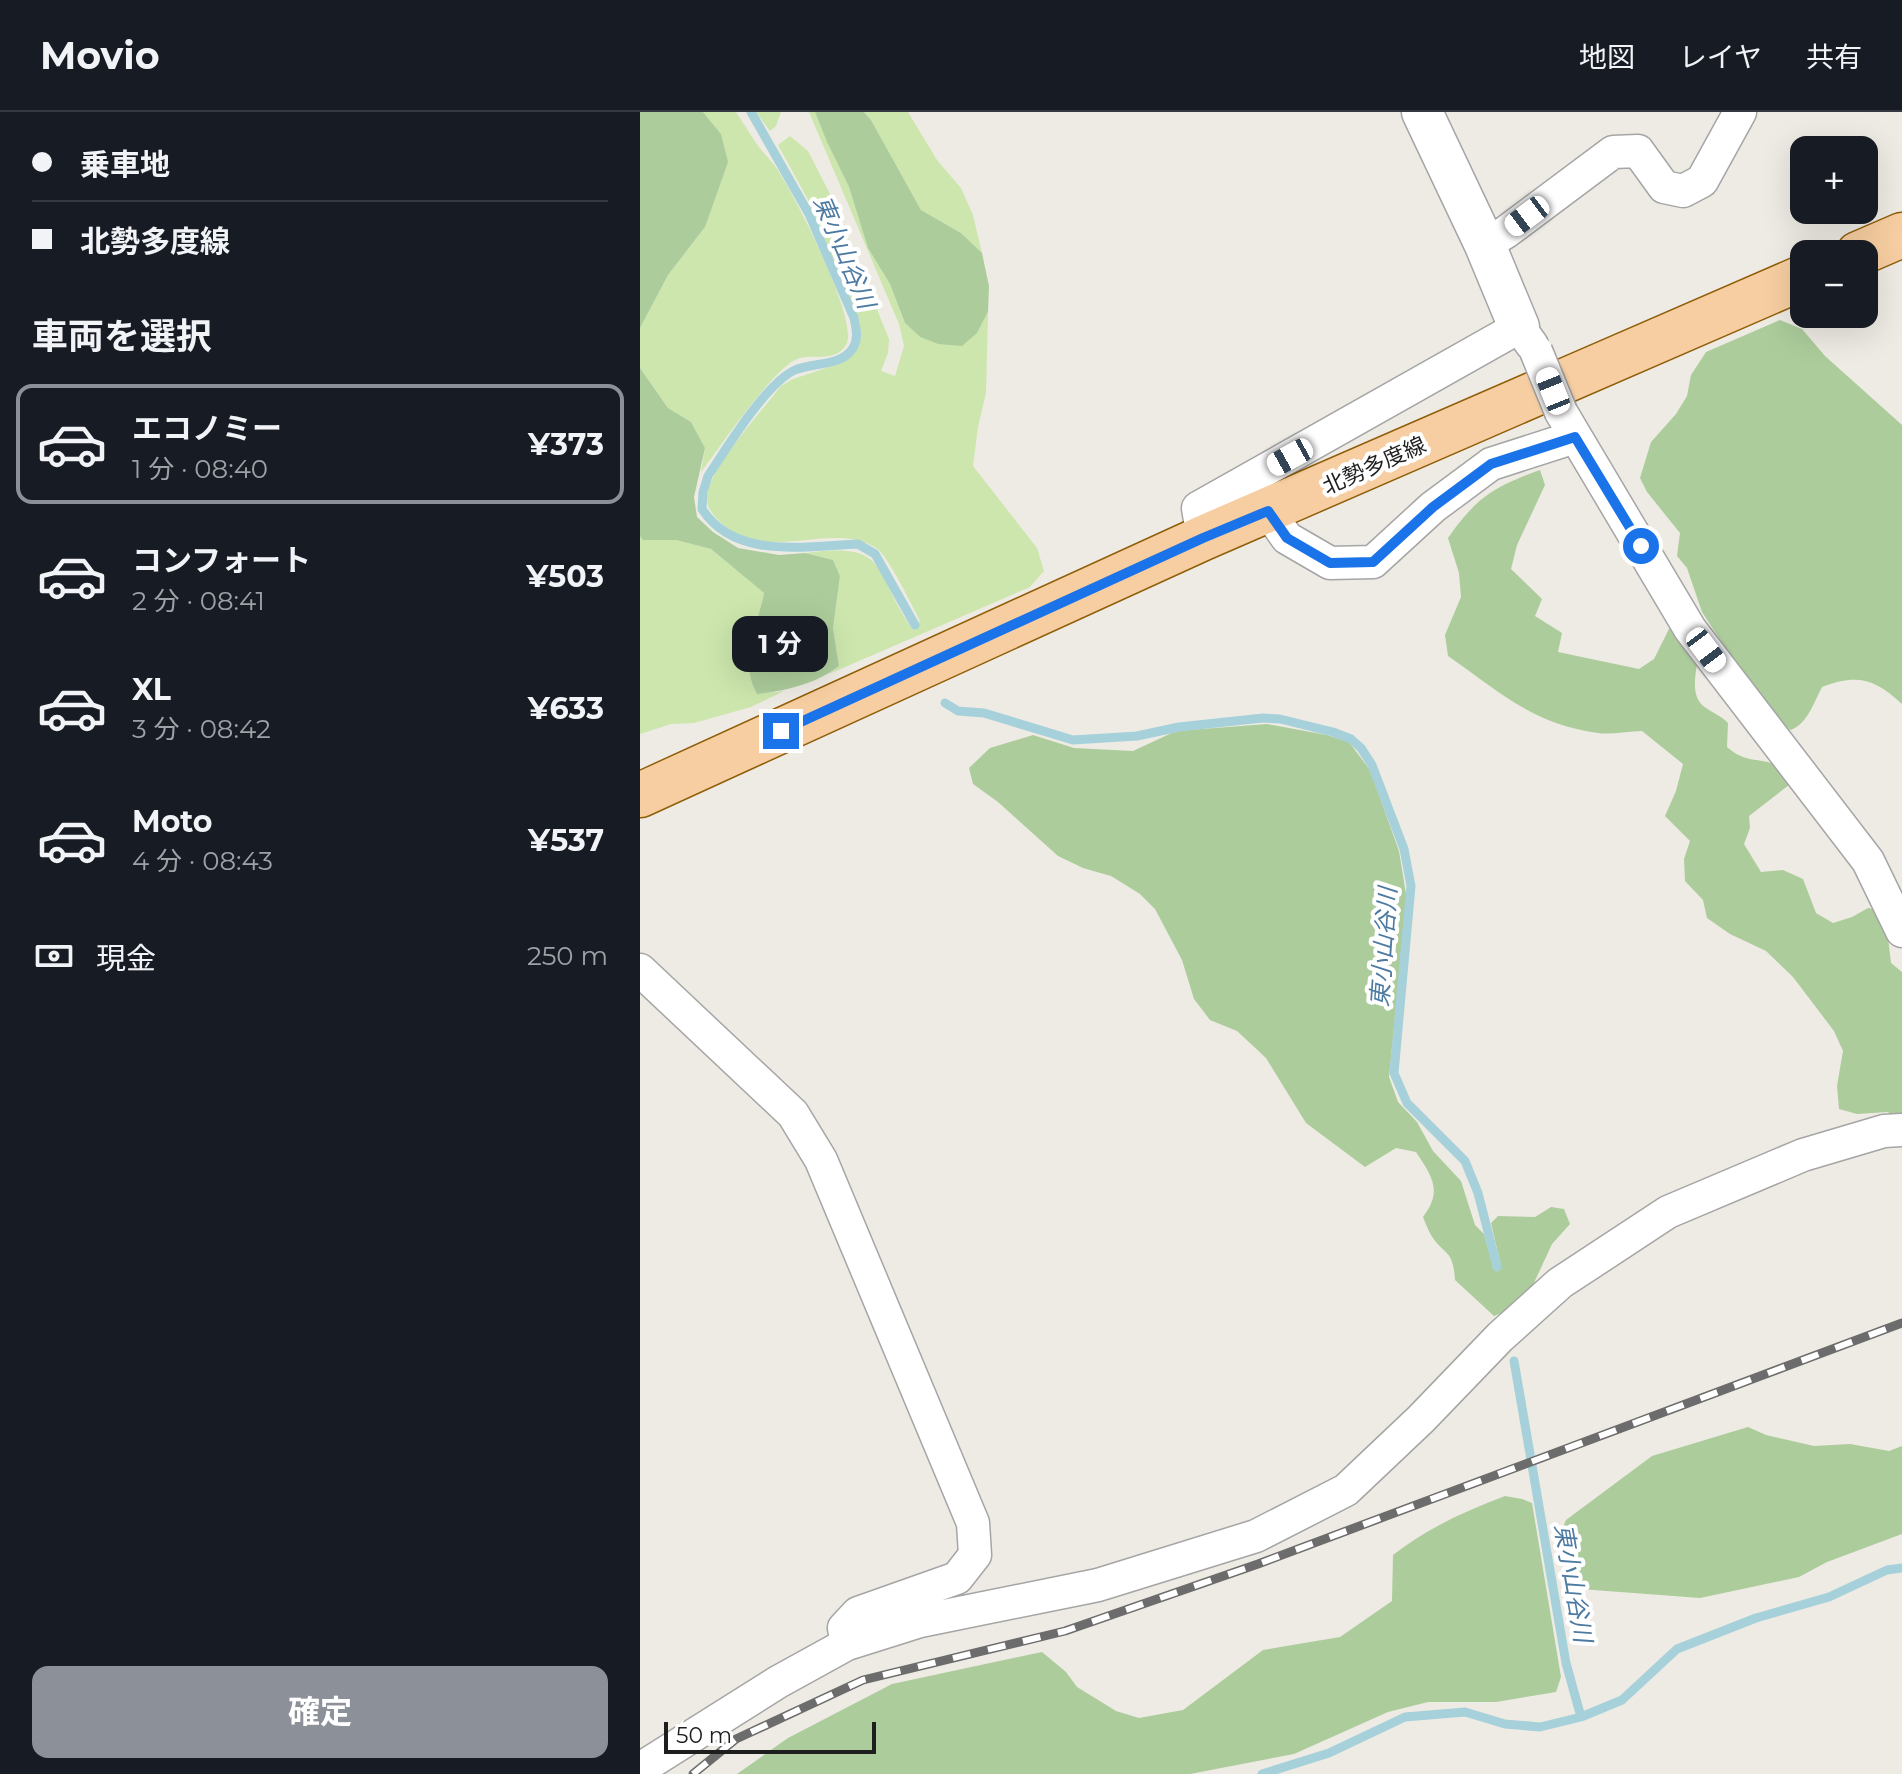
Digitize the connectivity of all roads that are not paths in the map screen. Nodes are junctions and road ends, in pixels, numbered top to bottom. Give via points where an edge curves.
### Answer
1 (1422, 112) edge
2 (1740, 112) edge
3 (1902, 235) edge
4 (1485, 245) junction
5 (1878, 245) edge
6 (1790, 283) edge
7 (1528, 339) junction
8 (1568, 424) junction
9 (1268, 511) junction
10 (1203, 538) junction
11 (640, 795) edge
12 (1902, 931) edge
13 (640, 970) edge
14 (1902, 1130) edge
15 (847, 1644) junction
16 (640, 1769) edge

1 - 4 street
2 - 4 street via 1702,181 1683,191 1664,187 1638,151 1613,152
3 - 5 main road
4 - 7 street
6 - 9 main road, 北勢多度線
7 - 8 street, bridge
7 - 10 street via 1198,508
8 - 9 street via 1491,464 1373,562 1330,563 1287,538
8 - 12 street via 1690,629 1868,861
9 - 10 main road, 北勢多度線
10 - 11 main road, 北勢多度線
13 - 15 street via 793,1114 821,1160 973,1523 975,1555 957,1578 858,1613 844,1628
14 - 15 street via 1803,1155 1668,1212 1550,1292 1346,1490 1256,1536 1098,1585 920,1621
15 - 16 street

